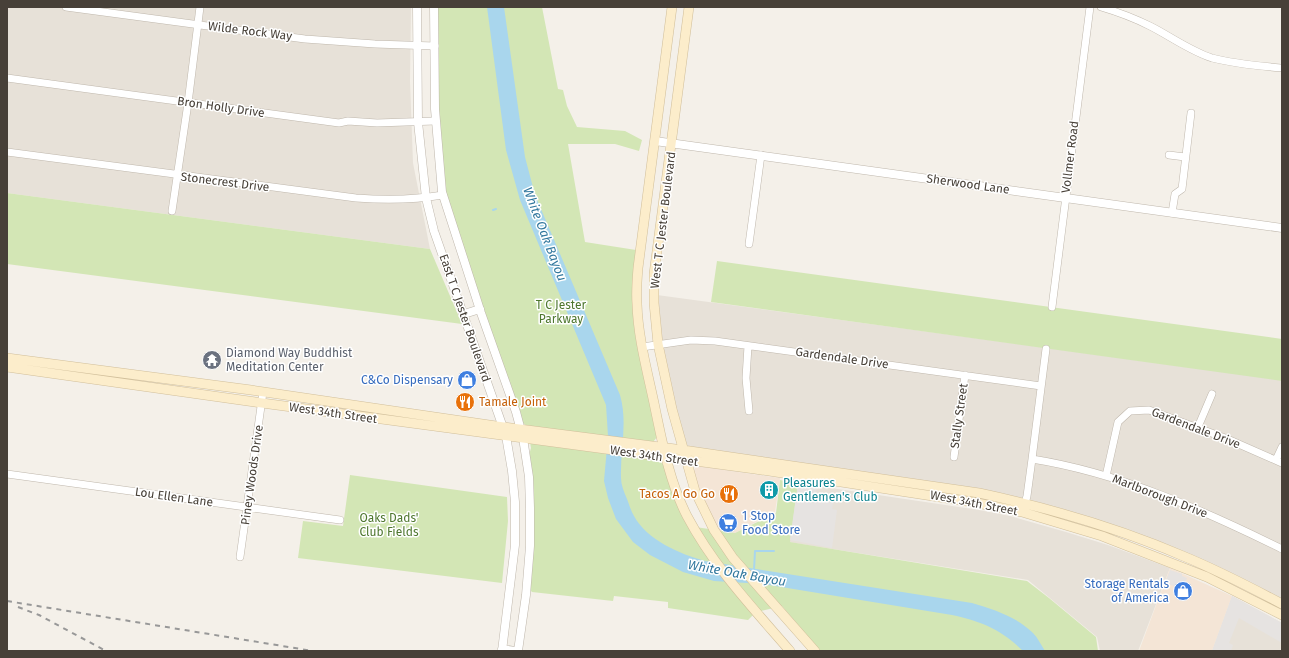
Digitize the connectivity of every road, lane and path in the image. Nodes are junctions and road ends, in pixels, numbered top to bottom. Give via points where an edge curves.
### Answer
1 (66, 7) edge
2 (200, 7) edge
3 (418, 7) edge
4 (434, 7) edge
5 (672, 7) edge
6 (689, 7) edge
7 (1090, 7) edge
8 (1101, 7) edge
9 (198, 24) junction
10 (418, 45) junction
11 (435, 46) junction
12 (1282, 68) edge
13 (7, 78) edge
14 (188, 103) junction
15 (1191, 114) dead end
16 (435, 121) junction
17 (418, 122) junction
18 (654, 141) junction
19 (672, 143) junction
20 (7, 152) edge
21 (761, 155) junction
22 (1169, 155) dead end
23 (1185, 157) junction
24 (178, 176) junction
25 (443, 195) junction
26 (426, 198) junction
27 (1065, 198) junction
28 (172, 211) dead end
29 (1172, 213) junction
30 (1282, 228) edge
31 (749, 244) dead end
32 (1052, 307) dead end
33 (480, 310) junction
34 (464, 314) junction
35 (658, 344) junction
36 (748, 346) junction
37 (642, 347) junction
38 (1046, 349) dead end
39 (7, 358) edge
40 (7, 367) edge
41 (110, 371) junction
42 (965, 375) junction
43 (108, 381) junction
44 (185, 381) junction
45 (1041, 386) junction
46 (183, 392) junction
47 (264, 392) junction
48 (1212, 394) dead end
49 (262, 404) junction
50 (749, 411) dead end
51 (402, 418) junction
52 (501, 427) junction
53 (1198, 427) junction
54 (520, 429) junction
55 (506, 436) junction
56 (523, 438) junction
57 (590, 442) junction
58 (1282, 447) edge
59 (663, 448) junction
60 (643, 450) junction
61 (683, 450) junction
62 (954, 457) dead end
63 (665, 458) junction
64 (1032, 459) junction
65 (685, 460) junction
66 (1279, 462) edge
67 (7, 474) edge
68 (1106, 476) junction
69 (1025, 503) junction
70 (248, 507) junction
71 (1022, 512) junction
72 (340, 520) dead end
73 (714, 530) junction
74 (1104, 531) junction
75 (701, 538) junction
76 (515, 545) junction
77 (530, 546) junction
78 (1282, 549) edge
79 (1184, 556) junction
80 (240, 557) dead end
81 (1182, 566) junction
82 (1246, 590) junction
83 (1282, 604) edge
84 (1282, 615) edge
85 (502, 650) edge
86 (514, 651) edge
87 (518, 651) edge
88 (790, 651) edge
89 (815, 651) edge

1 - 9 street, Wilde Rock Way
2 - 9 street
3 - 10 street, East T C Jester Boulevard
4 - 11 street, East T C Jester Boulevard
5 - 18 main road, West T C Jester Boulevard
6 - 19 main road, West T C Jester Boulevard
7 - 27 street, Vollmer Road
8 - 12 street via 1148,25 1212,58
9 - 10 street, Wilde Rock Way via 305,39
9 - 14 street
10 - 11 street, Wilde Rock Way
10 - 17 street, East T C Jester Boulevard
11 - 16 street, East T C Jester Boulevard
13 - 14 street, Bron Holly Drive
14 - 17 street, Bron Holly Drive via 339,123
14 - 24 street
15 - 23 street
16 - 17 street, Bron Holly Drive
16 - 25 street, East T C Jester Boulevard
17 - 26 street, East T C Jester Boulevard
18 - 19 street, Sherwood Lane
18 - 37 main road, West T C Jester Boulevard via 638,268 637,305
19 - 21 street, Sherwood Lane
19 - 35 main road, West T C Jester Boulevard via 654,274
20 - 24 street, Stonecrest Drive
21 - 27 street, Sherwood Lane
21 - 31 street
22 - 23 street
23 - 29 street via 1182,189 1175,194
24 - 26 street, Stonecrest Drive via 356,198
24 - 28 street
25 - 26 street, Stonecrest Drive
25 - 33 street, East T C Jester Boulevard
26 - 34 street, East T C Jester Boulevard via 434,231
27 - 29 street, Sherwood Lane
27 - 32 street, Vollmer Road
29 - 30 street, Sherwood Lane
33 - 34 street
33 - 54 street, East T C Jester Boulevard
34 - 52 street, East T C Jester Boulevard
35 - 36 street, Gardendale Drive via 691,340
35 - 37 street, Gardendale Drive
35 - 61 main road, West T C Jester Boulevard
36 - 42 street, Gardendale Drive
36 - 50 street via 746,378
37 - 59 main road, West T C Jester Boulevard
38 - 45 street
39 - 41 main road, West 34th Street
40 - 43 main road, West 34th Street
41 - 43 main road
41 - 44 main road, West 34th Street
42 - 45 street, Gardendale Drive
42 - 62 street, Stally Street
43 - 46 main road, West 34th Street
44 - 46 main road
44 - 47 main road, West 34th Street
45 - 64 street
46 - 49 main road, West 34th Street
47 - 49 street, Piney Woods Drive
47 - 51 main road, West 34th Street
48 - 53 street
49 - 51 main road, West 34th Street
49 - 70 street, Piney Woods Drive
51 - 52 main road, West 34th Street
51 - 55 main road, West 34th Street
52 - 54 main road, West 34th Street
52 - 55 street, East T C Jester Boulevard
53 - 66 street, Gardendale Drive
53 - 68 street, Gardendale Drive via 1148,410 1130,411 1118,422
54 - 56 street, East T C Jester Boulevard
54 - 57 main road, West 34th Street
55 - 56 main road, West 34th Street
55 - 76 street, East T C Jester Boulevard via 515,502
56 - 57 main road, West 34th Street
56 - 77 street, East T C Jester Boulevard via 530,497
57 - 60 main road, West 34th Street
58 - 66 street
59 - 60 main road, West 34th Street
59 - 61 main road, West 34th Street
59 - 63 main road, West T C Jester Boulevard
60 - 63 main road, West 34th Street
61 - 65 main road, West T C Jester Boulevard
61 - 69 main road, West 34th Street via 935,486
63 - 65 main road, West 34th Street
63 - 75 main road, West T C Jester Boulevard via 687,516
64 - 68 street, Marlborough Drive via 1076,467
64 - 69 street
65 - 71 main road, West 34th Street via 934,495
65 - 73 main road, West T C Jester Boulevard via 695,491
67 - 70 street, Lou Ellen Lane
68 - 78 street, Marlborough Drive via 1201,511
69 - 71 street
69 - 74 main road, West 34th Street
70 - 72 street, Lou Ellen Lane
70 - 80 street, Piney Woods Drive
71 - 74 main road, West 34th Street
73 - 75 main road
73 - 89 main road, West T C Jester Boulevard via 733,558
74 - 79 main road, West 34th Street
74 - 81 main road, West 34th Street
75 - 88 main road, West T C Jester Boulevard via 731,582
76 - 77 street
76 - 85 street, East T C Jester Boulevard
77 - 87 street
79 - 81 main road
79 - 82 main road, West 34th Street
81 - 82 main road, West 34th Street
82 - 83 main road, West 34th Street
82 - 84 main road, West 34th Street
85 - 86 street

